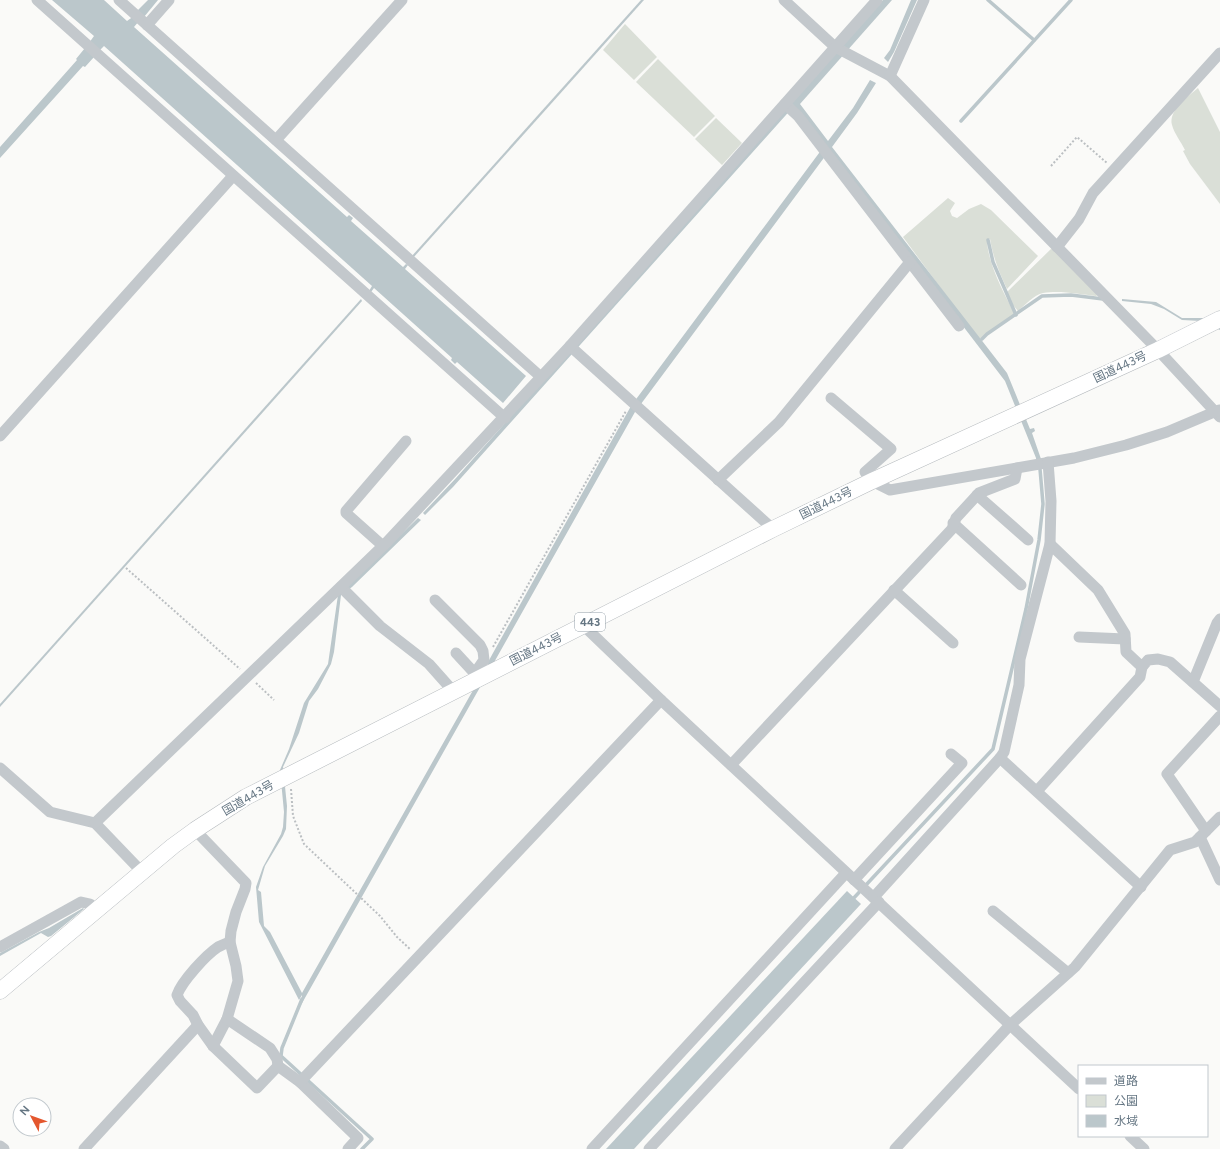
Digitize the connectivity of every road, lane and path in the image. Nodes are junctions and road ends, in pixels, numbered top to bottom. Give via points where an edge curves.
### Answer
1 (37, 0) edge
2 (119, 0) edge
3 (170, 0) edge
4 (402, 0) edge
5 (784, 0) edge
6 (877, 0) edge
7 (924, 0) edge
8 (147, 25) junction
9 (835, 47) junction
10 (1220, 52) edge
11 (890, 76) junction
12 (785, 104) junction
13 (276, 140) junction
14 (1051, 166) dead end
15 (1114, 169) junction
16 (233, 176) junction
17 (1057, 247) junction
18 (910, 262) junction
19 (1220, 319) edge
20 (959, 326) dead end
21 (570, 346) junction
22 (1158, 350) junction
23 (541, 377) junction
24 (831, 398) dead end
25 (631, 400) junction
26 (1218, 413) edge
27 (504, 418) junction
28 (0, 436) edge
29 (406, 441) dead end
30 (1048, 462) junction
31 (1017, 468) junction
32 (718, 480) junction
33 (872, 481) junction
34 (977, 495) junction
35 (954, 523) junction
36 (773, 529) junction
37 (1028, 540) dead end
38 (1050, 544) junction
39 (383, 546) junction
40 (126, 568) dead end
41 (1021, 585) dead end
42 (340, 587) junction
43 (894, 590) junction
44 (435, 600) dead end
45 (1220, 619) edge
46 (584, 626) junction
47 (1079, 637) dead end
48 (1125, 639) junction
49 (953, 643) dead end
50 (456, 653) dead end
51 (484, 660) junction
52 (1142, 667) junction
53 (248, 676) junction
54 (477, 676) junction
55 (1193, 682) junction
56 (453, 691) junction
57 (274, 700) dead end
58 (661, 700) junction
59 (1220, 706) edge
60 (1220, 716) edge
61 (951, 754) dead end
62 (1000, 758) junction
63 (731, 765) junction
64 (0, 768) edge
65 (290, 774) junction
66 (1037, 791) junction
67 (1220, 817) edge
68 (95, 823) junction
69 (195, 830) junction
70 (1203, 834) junction
71 (142, 872) junction
72 (850, 876) junction
73 (1220, 880) edge
74 (1141, 887) junction
75 (876, 900) junction
76 (97, 910) junction
77 (993, 911) dead end
78 (230, 942) junction
79 (0, 947) edge
80 (418, 957) junction
81 (1068, 973) junction
82 (0, 991) edge
83 (227, 1018) junction
84 (198, 1025) junction
85 (1010, 1025) junction
86 (213, 1046) junction
87 (278, 1066) junction
88 (300, 1082) junction
89 (1078, 1087) edge
90 (1131, 1137) edge
91 (0, 1146) edge
92 (4, 1149) edge
93 (84, 1149) edge
94 (348, 1149) edge
95 (592, 1149) edge
96 (649, 1149) edge
97 (895, 1149) edge
98 (1144, 1149) edge

1 - 16 street
2 - 8 street
3 - 8 street
4 - 13 street
5 - 9 street
6 - 9 street
7 - 11 street
8 - 13 street
9 - 11 street
9 - 12 street
10 - 15 street
11 - 17 street
12 - 18 street via 798,116
12 - 21 street
13 - 23 street
14 - 15 path via 1077,137
15 - 17 street via 1093,193 1079,219
16 - 27 street
16 - 28 street
17 - 22 street
18 - 20 street
18 - 32 street via 779,422
19 - 22 highway, 国道443号 / 443
21 - 23 street
21 - 25 street
22 - 26 street
22 - 33 highway, 国道443号 / 443
23 - 27 street
24 - 33 street via 891,449 866,472
25 - 32 street
25 - 51 path
26 - 30 street via 1126,445
27 - 39 street
29 - 39 street via 346,511
30 - 31 street
30 - 38 street via 1051,501
31 - 33 street via 890,490
31 - 34 street via 1015,479
32 - 36 street
33 - 36 highway, 国道443号 / 443
34 - 35 street
34 - 37 street
35 - 41 street
35 - 43 street via 952,529
36 - 46 highway, 国道443号 / 443
38 - 48 street via 1098,590 1125,634
38 - 62 street via 1020,659 1018,685 1004,752
39 - 42 street
40 - 53 path
42 - 53 street
42 - 56 street via 380,626 429,664
43 - 49 street
43 - 63 street
44 - 51 street via 480,645
45 - 55 street
46 - 54 highway, 国道443号 / 443
46 - 58 street
47 - 48 street
48 - 52 street via 1126,652
50 - 54 street
51 - 54 street
52 - 55 street via 1148,660 1170,662
52 - 66 street via 1140,677
53 - 57 path
53 - 68 street
54 - 56 highway, 国道443号 / 443
55 - 59 street
56 - 65 highway, 国道443号 / 443
58 - 63 street
58 - 80 street
60 - 70 street via 1167,774
61 - 72 street via 962,763
62 - 66 street
62 - 75 street
63 - 72 street
64 - 68 street via 50,812
65 - 69 highway, 国道443号 / 443 via 246,797
65 - 80 path via 293,816 304,844 380,916
66 - 74 street
67 - 70 street
68 - 71 street
69 - 71 highway, 国道443号 / 443
69 - 78 street via 246,883 230,931
70 - 73 street
70 - 74 street via 1195,842 1170,850
71 - 76 highway, 国道443号 / 443
72 - 75 street
72 - 95 street
74 - 81 street
75 - 85 street
75 - 96 street
76 - 79 street via 90,904 81,902
76 - 82 highway, 国道443号 / 443
77 - 81 street
78 - 83 street via 238,981
78 - 84 street via 219,946 206,956 177,995
80 - 88 street
81 - 85 street
83 - 86 street
83 - 87 street via 270,1048
84 - 86 street
84 - 93 street
85 - 89 street
85 - 97 street
86 - 87 street via 257,1088
87 - 88 street
88 - 94 street via 358,1138
90 - 98 street
91 - 92 street

